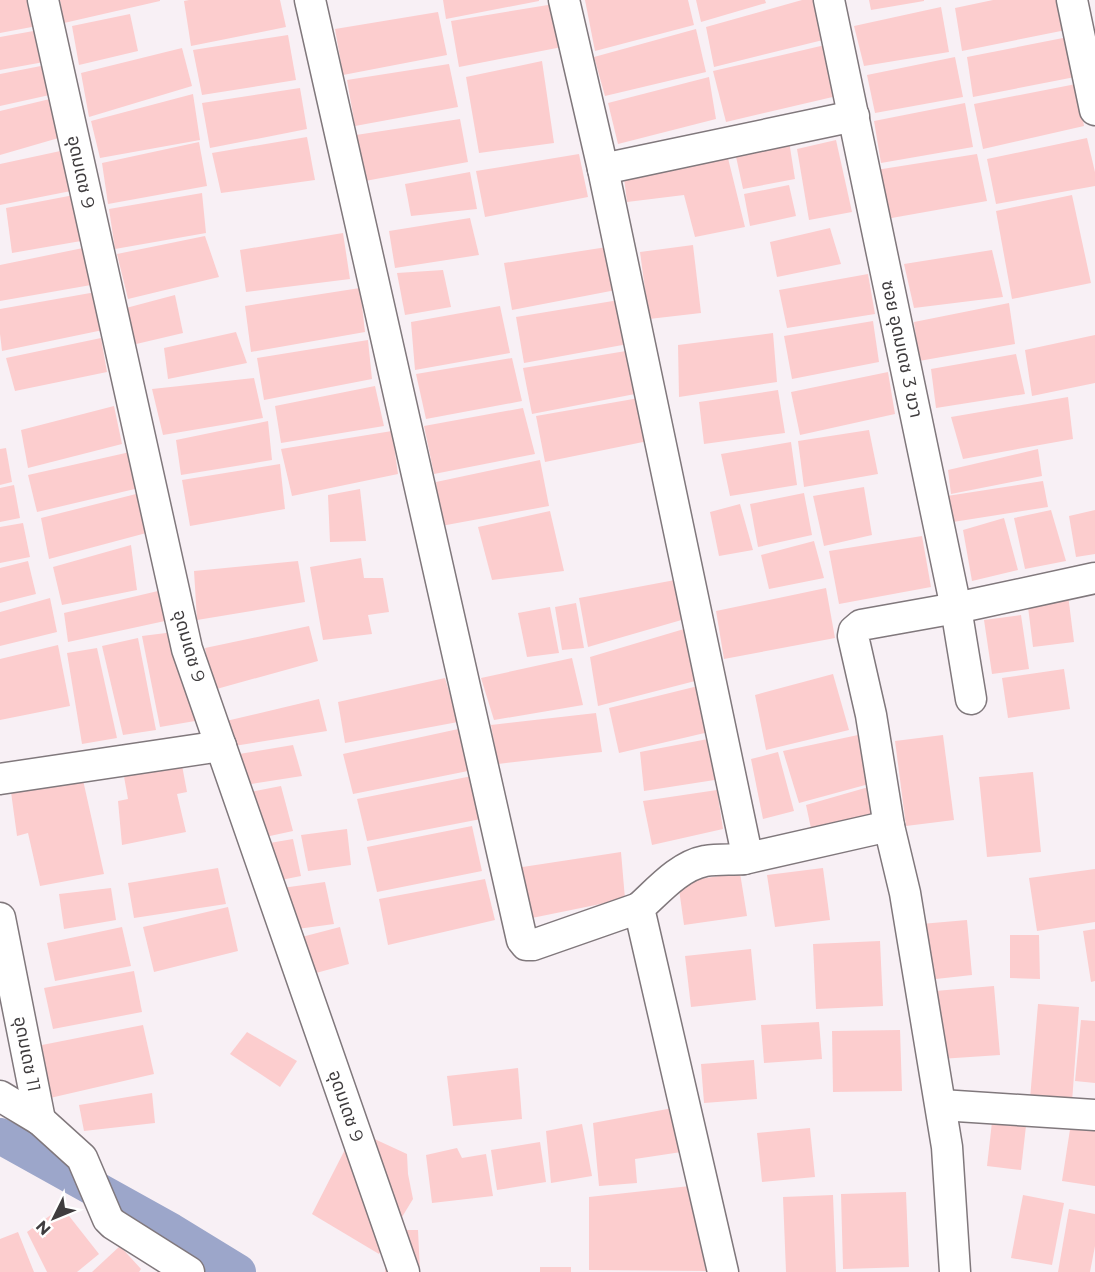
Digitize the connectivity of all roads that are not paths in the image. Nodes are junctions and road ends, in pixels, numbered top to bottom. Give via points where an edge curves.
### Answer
1 (43, 0) edge
2 (310, 0) edge
3 (564, 0) edge
4 (830, 0) edge
5 (1072, 0) edge
6 (1095, 110) edge
7 (854, 116) junction
8 (603, 169) junction
9 (1095, 578) edge
10 (956, 608) junction
11 (971, 699) dead end
12 (220, 746) junction
13 (0, 779) edge
14 (889, 826) junction
15 (744, 859) junction
16 (639, 908) junction
17 (0, 918) edge
18 (0, 1096) edge
19 (941, 1106) junction
20 (1095, 1115) edge
21 (40, 1120) junction
22 (189, 1272) edge
23 (404, 1272) edge
24 (723, 1272) edge
25 (955, 1272) edge

1 - 12 street, อุดมเดช 9 via 187,649
2 - 16 street via 522,940 533,945
3 - 8 street
4 - 7 street, ซอย อุดมเดช 3 ขวา
5 - 6 street
7 - 8 street
7 - 10 street, ซอย อุดมเดช 3 ขวา
8 - 15 street via 746,850
9 - 10 street
10 - 11 street, ซอย อุดมเดช 3 ขวา
10 - 14 street via 861,625 854,631 853,643 871,716
12 - 13 street
12 - 23 street, อุดมเดช 9
14 - 15 street
14 - 19 street via 905,893
15 - 16 street via 705,861 688,868
16 - 24 street
17 - 21 street, อุดมเดช 11
18 - 21 street
19 - 20 street
19 - 25 street
21 - 22 street via 82,1158 108,1219

